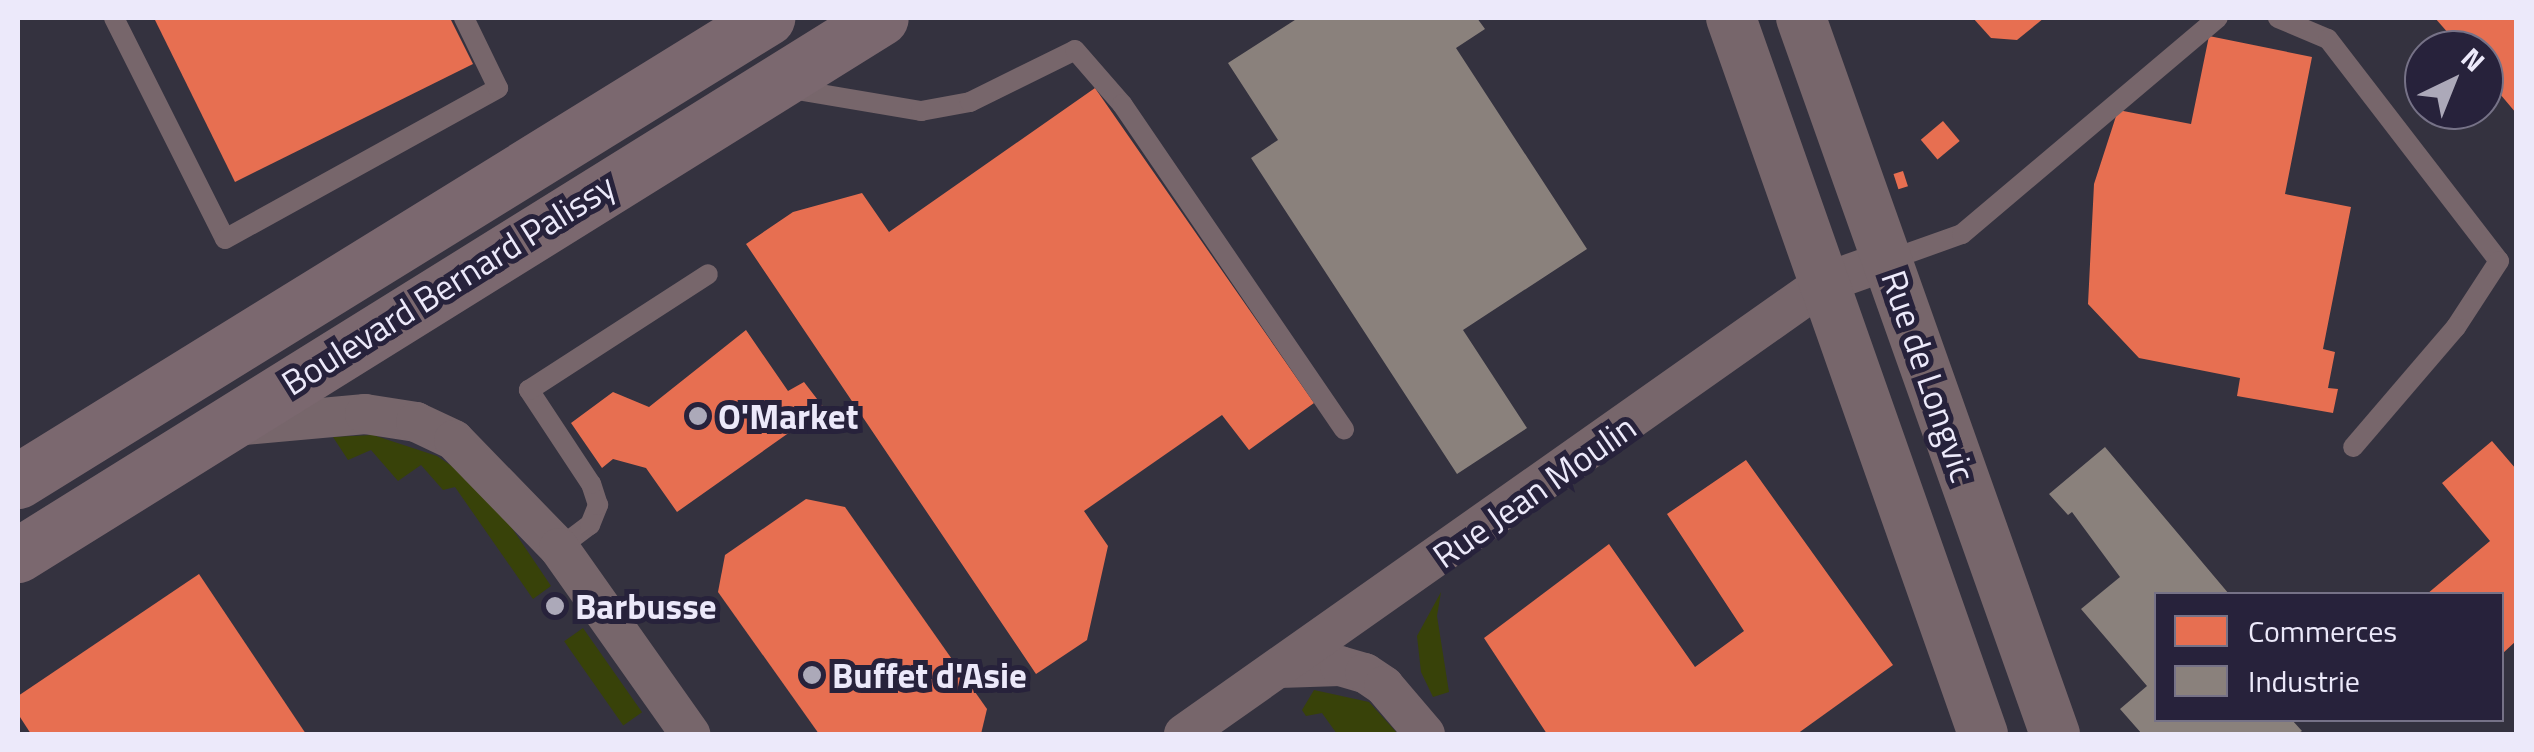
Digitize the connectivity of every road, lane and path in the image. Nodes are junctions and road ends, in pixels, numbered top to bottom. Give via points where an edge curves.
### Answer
1 (114, 18) edge
2 (464, 18) edge
3 (767, 18) edge
4 (882, 18) edge
5 (1731, 18) edge
6 (1801, 18) edge
7 (2218, 18) edge
8 (2278, 18) edge
9 (769, 86) junction
10 (1889, 260) junction
11 (708, 274) dead end
12 (1824, 283) junction
13 (215, 428) junction
14 (1344, 429) dead end
15 (2353, 446) dead end
16 (18, 481) edge
17 (559, 548) junction
18 (18, 554) edge
19 (1279, 668) junction
20 (690, 734) edge
21 (1184, 734) edge
22 (1425, 734) edge
23 (1984, 734) edge
24 (2055, 734) edge

1 - 2 lane via 225,239 498,88
3 - 16 main road, Boulevard Bernard Palissy
4 - 9 main road, Boulevard Bernard Palissy
5 - 12 street, Rue de Longvic
6 - 10 street, Rue de Longvic
7 - 10 lane via 1962,234
8 - 15 lane via 2328,38 2498,261 2456,327
9 - 13 main road, Boulevard Bernard Palissy
9 - 14 lane via 920,111 970,102 1075,50 1122,104
10 - 12 street, Rue Jean Moulin
10 - 24 street, Rue de Longvic
11 - 17 lane via 529,390 598,504 590,525
12 - 19 street, Rue Jean Moulin
12 - 23 street, Rue de Longvic
13 - 17 street via 366,414 416,422 485,466
13 - 18 main road, Boulevard Bernard Palissy
17 - 20 street
19 - 21 street, Rue Jean Moulin
19 - 22 street via 1340,666 1365,674

